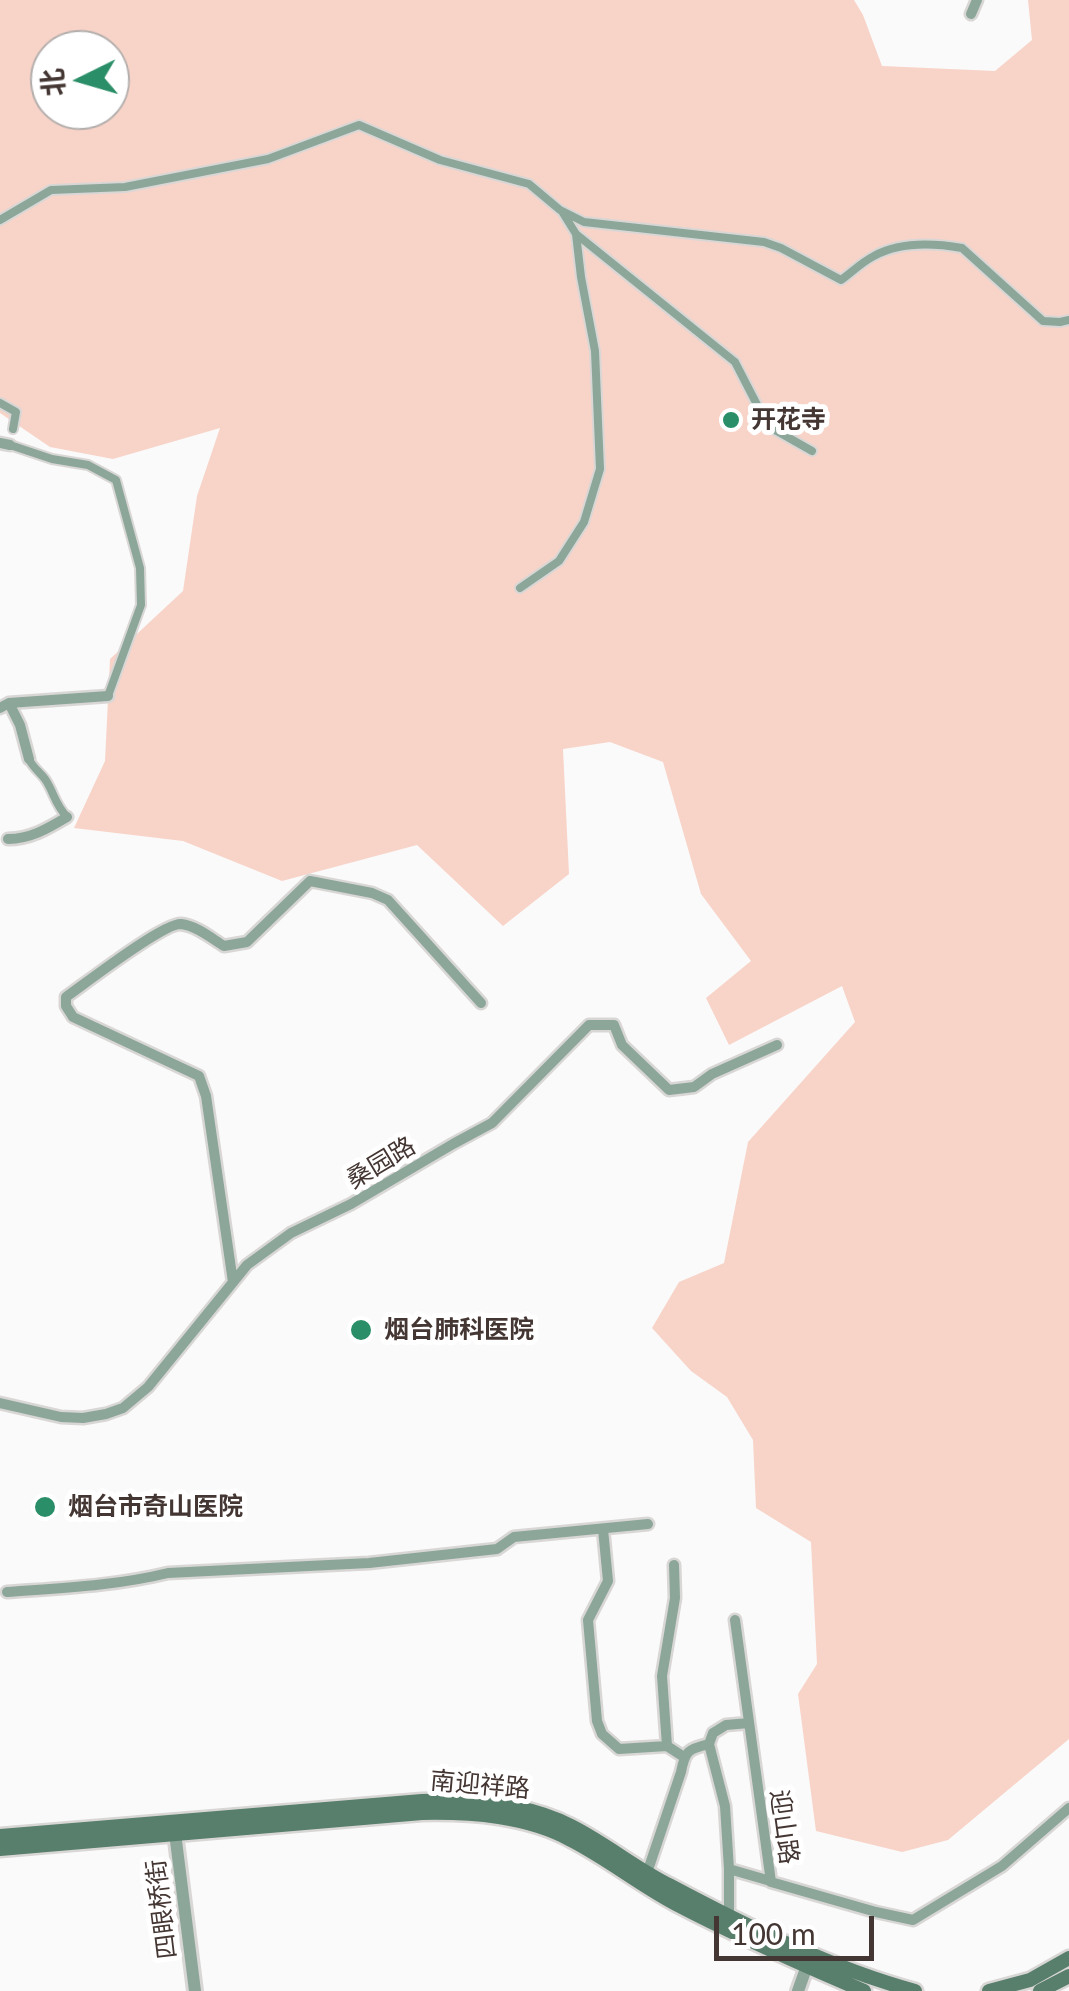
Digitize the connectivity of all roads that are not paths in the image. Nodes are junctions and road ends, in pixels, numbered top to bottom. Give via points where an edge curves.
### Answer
1 (976, 0) edge
2 (971, 14) dead end
3 (560, 210) junction
4 (0, 220) edge
5 (576, 234) junction
6 (1069, 320) edge
7 (0, 402) edge
8 (13, 428) dead end
9 (5, 444) edge
10 (812, 451) dead end
11 (520, 588) dead end
12 (108, 696) joint
13 (4, 705) edge
14 (28, 759) joint
15 (66, 817) joint
16 (8, 840) dead end
17 (481, 1003) dead end
18 (777, 1045) dead end
19 (233, 1282) junction
20 (0, 1402) edge
21 (648, 1524) dead end
22 (602, 1529) junction
23 (674, 1565) dead end
24 (8, 1592) dead end
25 (735, 1620) dead end
26 (749, 1722) junction
27 (708, 1744) junction
28 (667, 1746) junction
29 (684, 1757) junction
30 (1069, 1808) edge
31 (175, 1827) junction
32 (0, 1836) edge
33 (0, 1850) edge
34 (730, 1870) junction
35 (645, 1880) junction
36 (767, 1880) dead end
37 (729, 1915) junction
38 (1069, 1958) edge
39 (809, 1960) junction
40 (1069, 1976) edge
41 (194, 1991) edge
42 (798, 1991) edge
43 (864, 1991) edge
44 (915, 1991) edge
45 (988, 1991) edge
46 (1040, 1991) edge

1 - 2 street
3 - 4 street via 529,184 440,160 359,125 268,159 125,188 50,190
3 - 5 street
3 - 6 street via 584,222 764,242 841,280 892,247 962,248 1043,321
5 - 10 street via 735,362 768,426
5 - 11 street via 595,350 600,469 584,522 560,561
7 - 8 street via 16,412
9 - 12 street via 88,465 116,480 140,568 141,605
12 - 13 street
13 - 14 street via 20,725
14 - 15 street
15 - 16 street via 37,834
17 - 19 street via 388,900 310,881 247,942 224,946 177,924 66,997 73,1017 199,1076
18 - 19 street, 桑园路 via 694,1087 669,1090 622,1045 614,1025 589,1025 492,1124 291,1233
19 - 20 street, 桑园路 via 124,1408 61,1418
21 - 22 street
22 - 24 street via 514,1536 497,1549 407,1559
22 - 28 street via 608,1582 588,1620 597,1722 619,1748
23 - 28 street via 662,1676
25 - 26 street, 迎山路
26 - 27 street via 726,1725
26 - 30 street, 迎山路 via 771,1882 876,1912 913,1920 1002,1866
27 - 29 street
27 - 34 street via 725,1806
28 - 29 street
29 - 35 street
31 - 32 main road, 南迎祥路
31 - 33 main road, 南迎祥路
31 - 35 main road, 南迎祥路 via 449,1812 498,1817 561,1835
31 - 41 street, 四眼桥街
34 - 36 street
34 - 37 street
35 - 37 main road, 南迎祥路
35 - 39 main road, 南迎祥路 via 704,1919
37 - 39 main road, 南迎祥路
38 - 45 main road via 1030,1980
39 - 42 street
39 - 43 main road, 南迎祥路
39 - 44 main road, 南迎祥路
40 - 46 main road

